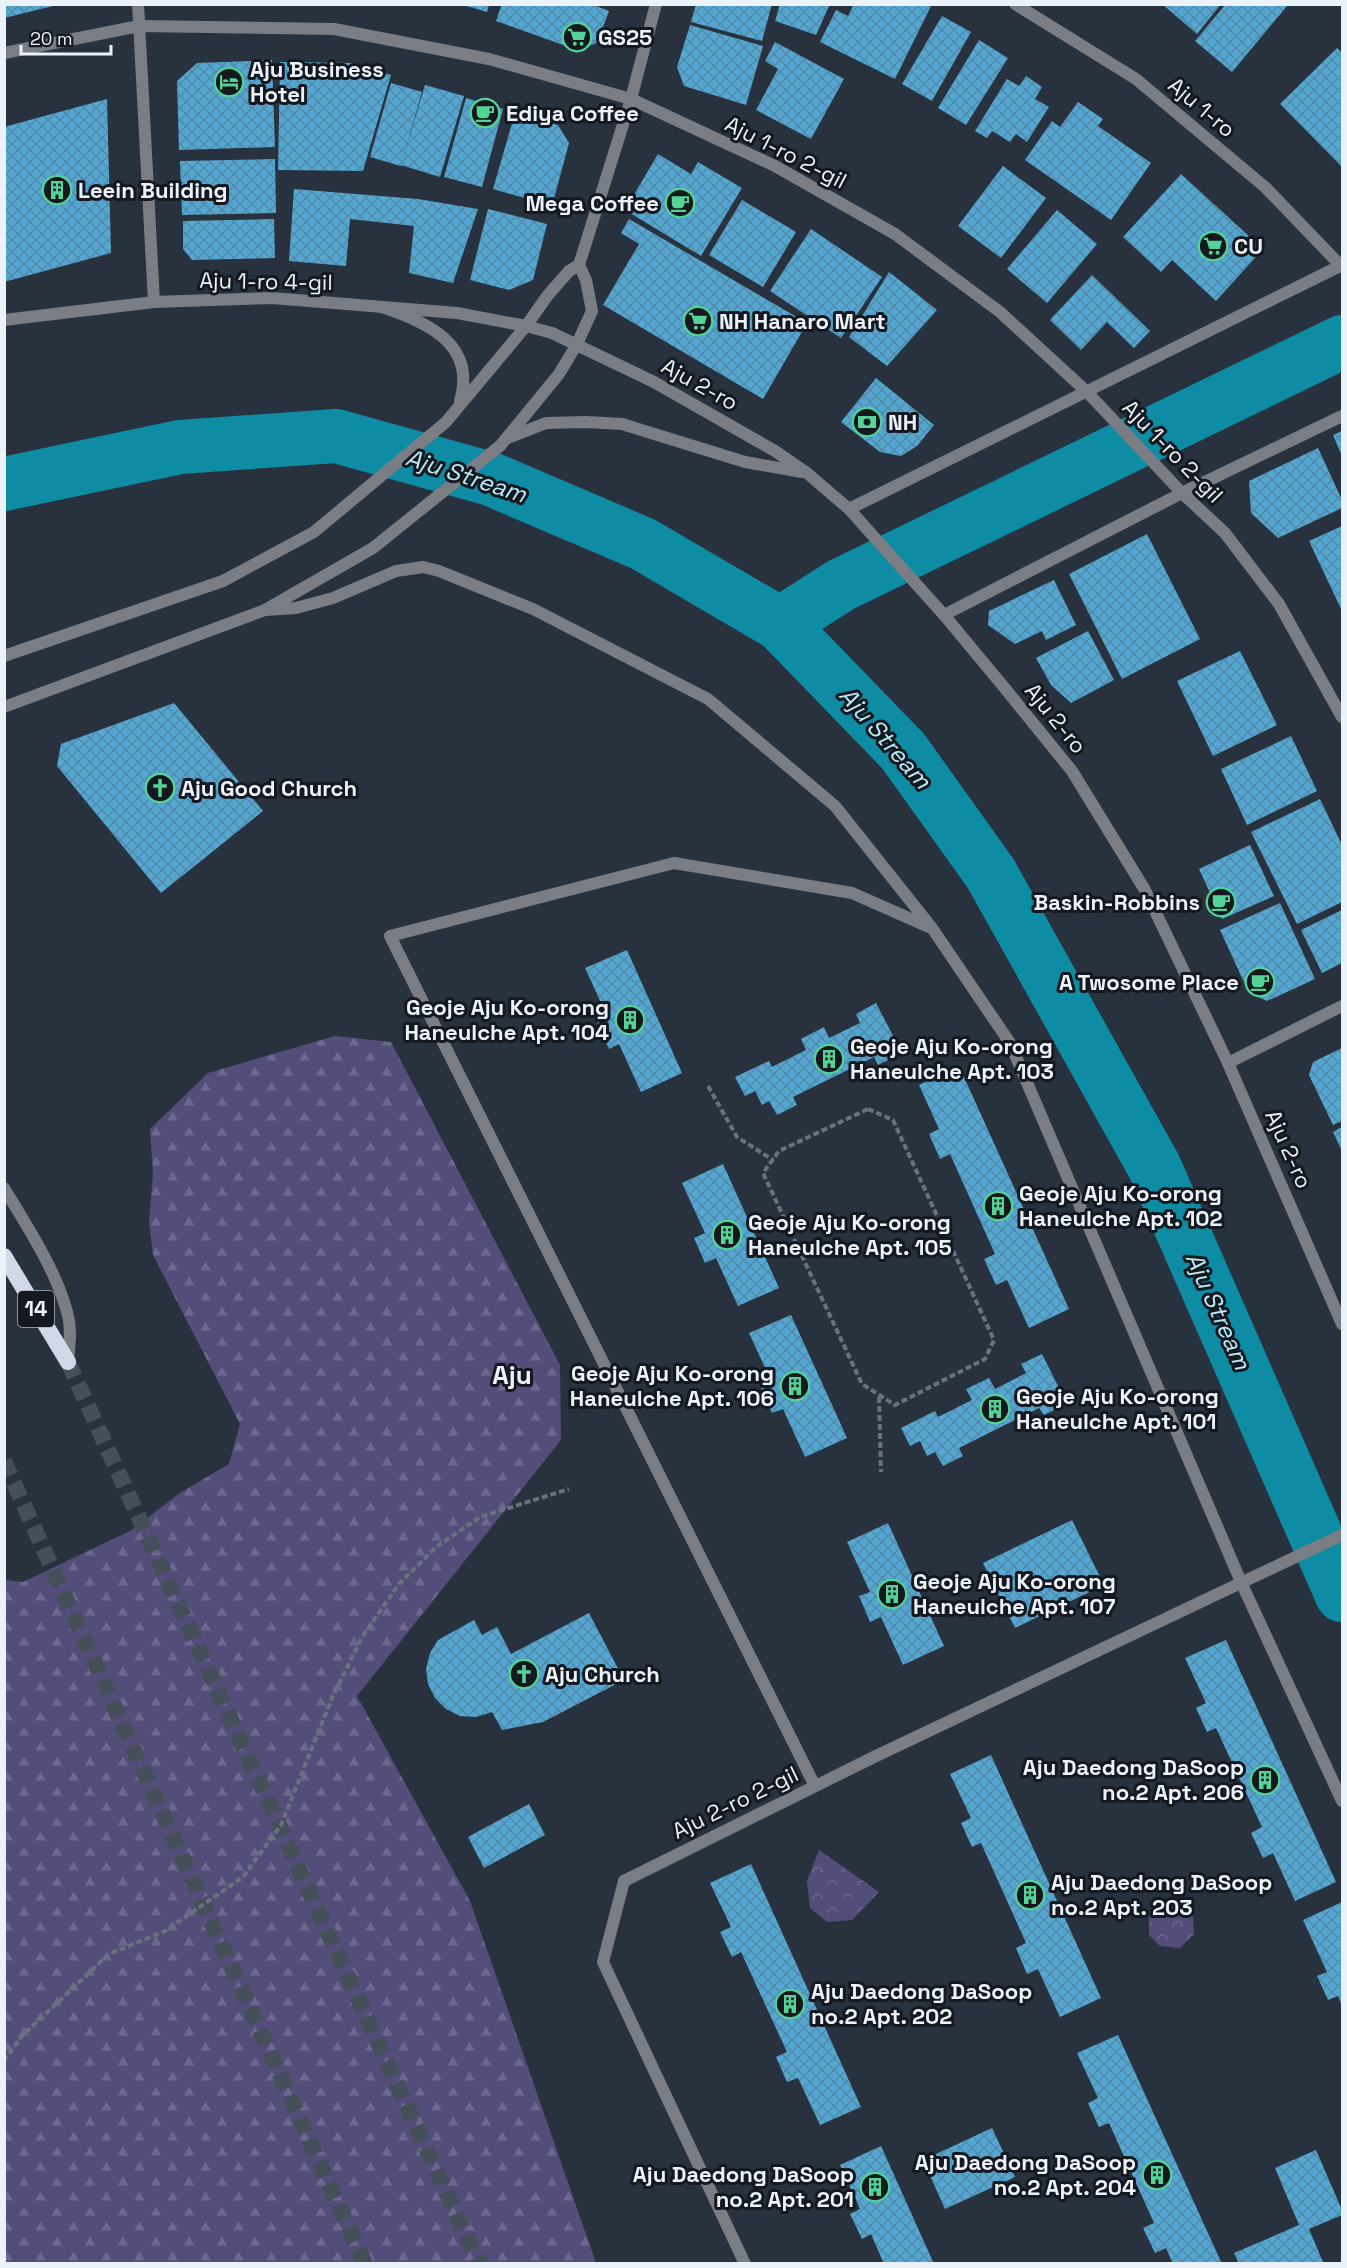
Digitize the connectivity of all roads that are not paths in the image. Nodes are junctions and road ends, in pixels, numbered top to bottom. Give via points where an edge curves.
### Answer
1 (138, 4) edge
2 (656, 4) edge
3 (1015, 4) edge
4 (139, 26) junction
5 (4, 53) edge
6 (631, 99) junction
7 (579, 266) junction
8 (1342, 266) edge
9 (154, 302) junction
10 (382, 307) junction
11 (4, 320) edge
12 (526, 326) junction
13 (577, 344) junction
14 (1087, 392) junction
15 (459, 406) junction
16 (1342, 417) edge
17 (503, 442) junction
18 (807, 473) junction
19 (1182, 493) junction
20 (849, 509) junction
21 (265, 610) junction
22 (944, 615) junction
23 (4, 656) edge
24 (4, 707) edge
25 (1342, 717) edge
26 (932, 928) junction
27 (1342, 1006) edge
28 (1228, 1063) junction
29 (4, 1188) edge
30 (4, 1256) edge
31 (1342, 1324) edge
32 (68, 1362) joint
33 (1342, 1535) edge
34 (1241, 1582) junction
35 (815, 1786) junction
36 (1342, 1801) edge
37 (745, 2264) edge

1 - 4 street
2 - 6 street
3 - 8 street, Aju 1-ro via 1136,80 1265,188
4 - 5 street, Aju 1-ro 2-gil
4 - 6 street, Aju 1-ro 2-gil via 334,29 489,59
4 - 9 street
6 - 7 street
6 - 14 street, Aju 1-ro 2-gil via 776,166 895,234 1000,312
7 - 12 street via 548,295
7 - 13 street via 592,311
8 - 14 street
9 - 10 street, Aju 1-ro 4-gil via 272,298
9 - 11 street, Aju 1-ro 4-gil
10 - 12 street, Aju 1-ro 4-gil via 457,313
10 - 15 street via 416,319 454,347 463,370 464,390
12 - 13 street, Aju 2-ro
12 - 15 street
13 - 17 street via 559,374
13 - 18 street, Aju 2-ro via 654,382
14 - 19 street, Aju 1-ro 2-gil
14 - 20 street
15 - 23 street via 446,422 314,531 223,581
16 - 19 street
17 - 18 street via 546,423 622,424 745,462
17 - 21 street via 373,548
18 - 20 street, Aju 2-ro
19 - 22 street
19 - 25 street, Aju 1-ro 2-gil via 1225,532 1279,603
20 - 22 street, Aju 2-ro
21 - 24 street
21 - 26 street via 296,608 333,598 396,571 423,567 533,609 708,699 835,806
22 - 28 street, Aju 2-ro via 1072,771 1145,890
26 - 34 street via 1010,1043
26 - 35 street via 852,893 674,863 390,936
27 - 28 street
28 - 31 street, Aju 2-ro
29 - 32 street via 45,1257 69,1317
30 - 32 highway, 14
33 - 34 street, Aju 2-ro 2-gil
34 - 35 street, Aju 2-ro 2-gil
34 - 36 street
35 - 37 street, Aju 2-ro 2-gil via 624,1881 603,1962

